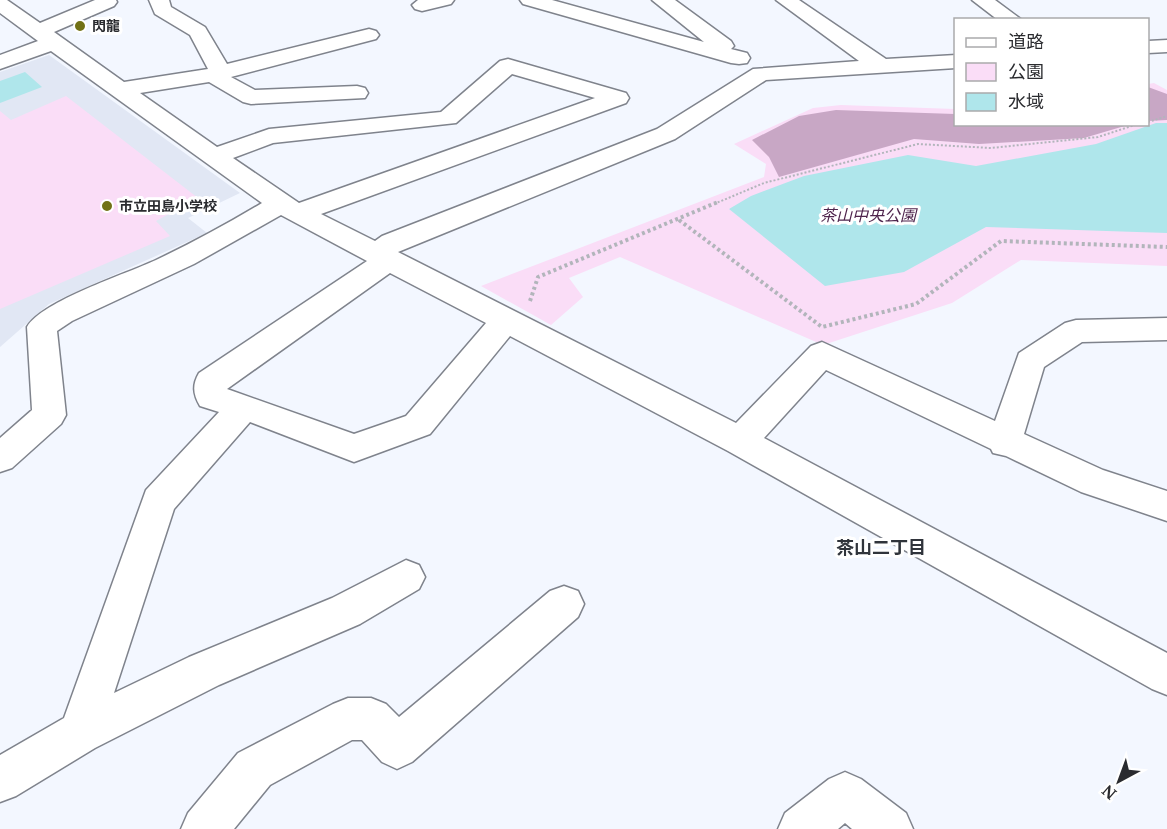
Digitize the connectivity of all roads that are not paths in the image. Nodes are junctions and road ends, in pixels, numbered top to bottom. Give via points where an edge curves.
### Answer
1 (159, 0) edge
2 (444, 0) edge
3 (530, 0) edge
4 (662, 0) edge
5 (786, 0) edge
6 (982, 0) edge
7 (107, 2) dead end
8 (0, 4) edge
9 (422, 6) dead end
10 (1009, 18) edge
11 (369, 35) dead end
12 (45, 37) junction
13 (1167, 46) edge
14 (1149, 47) edge
15 (739, 58) junction
16 (954, 61) edge
17 (0, 62) edge
18 (881, 66) junction
19 (217, 74) junction
20 (761, 74) junction
21 (119, 90) junction
22 (357, 93) dead end
23 (214, 157) junction
24 (289, 208) junction
25 (384, 256) junction
26 (513, 323) junction
27 (1167, 329) edge
28 (244, 406) junction
29 (740, 441) junction
30 (1005, 443) junction
31 (0, 458) edge
32 (1167, 506) edge
33 (406, 577) dead end
34 (564, 604) dead end
35 (1167, 675) edge
36 (80, 733) junction
37 (0, 780) edge
38 (204, 829) edge
39 (801, 829) edge
40 (890, 829) edge

1 - 19 street via 162,10 198,31
2 - 9 street
3 - 15 street
4 - 15 street
5 - 18 street
6 - 10 street
7 - 12 street
8 - 12 street
11 - 19 street
12 - 17 street
12 - 21 street
13 - 14 street
15 - 20 street
16 - 18 street
18 - 20 street
19 - 21 street
19 - 22 street via 251,97
20 - 25 street via 666,134 392,242
21 - 23 street
23 - 24 street
23 - 24 street via 269,136 448,118 508,66 618,98
24 - 25 street
24 - 31 street via 58,314 42,327 49,415
25 - 26 street
25 - 28 street via 210,382 211,397
26 - 28 street via 418,425 354,448
26 - 29 street
27 - 30 street via 1076,331 1030,361
28 - 36 street via 159,501
29 - 30 street via 822,354
29 - 35 street
30 - 32 street via 1093,482
33 - 36 street via 346,611 204,671
34 - 38 street via 397,747 371,719 348,719 254,769
36 - 37 street
39 - 40 street via 845,795

